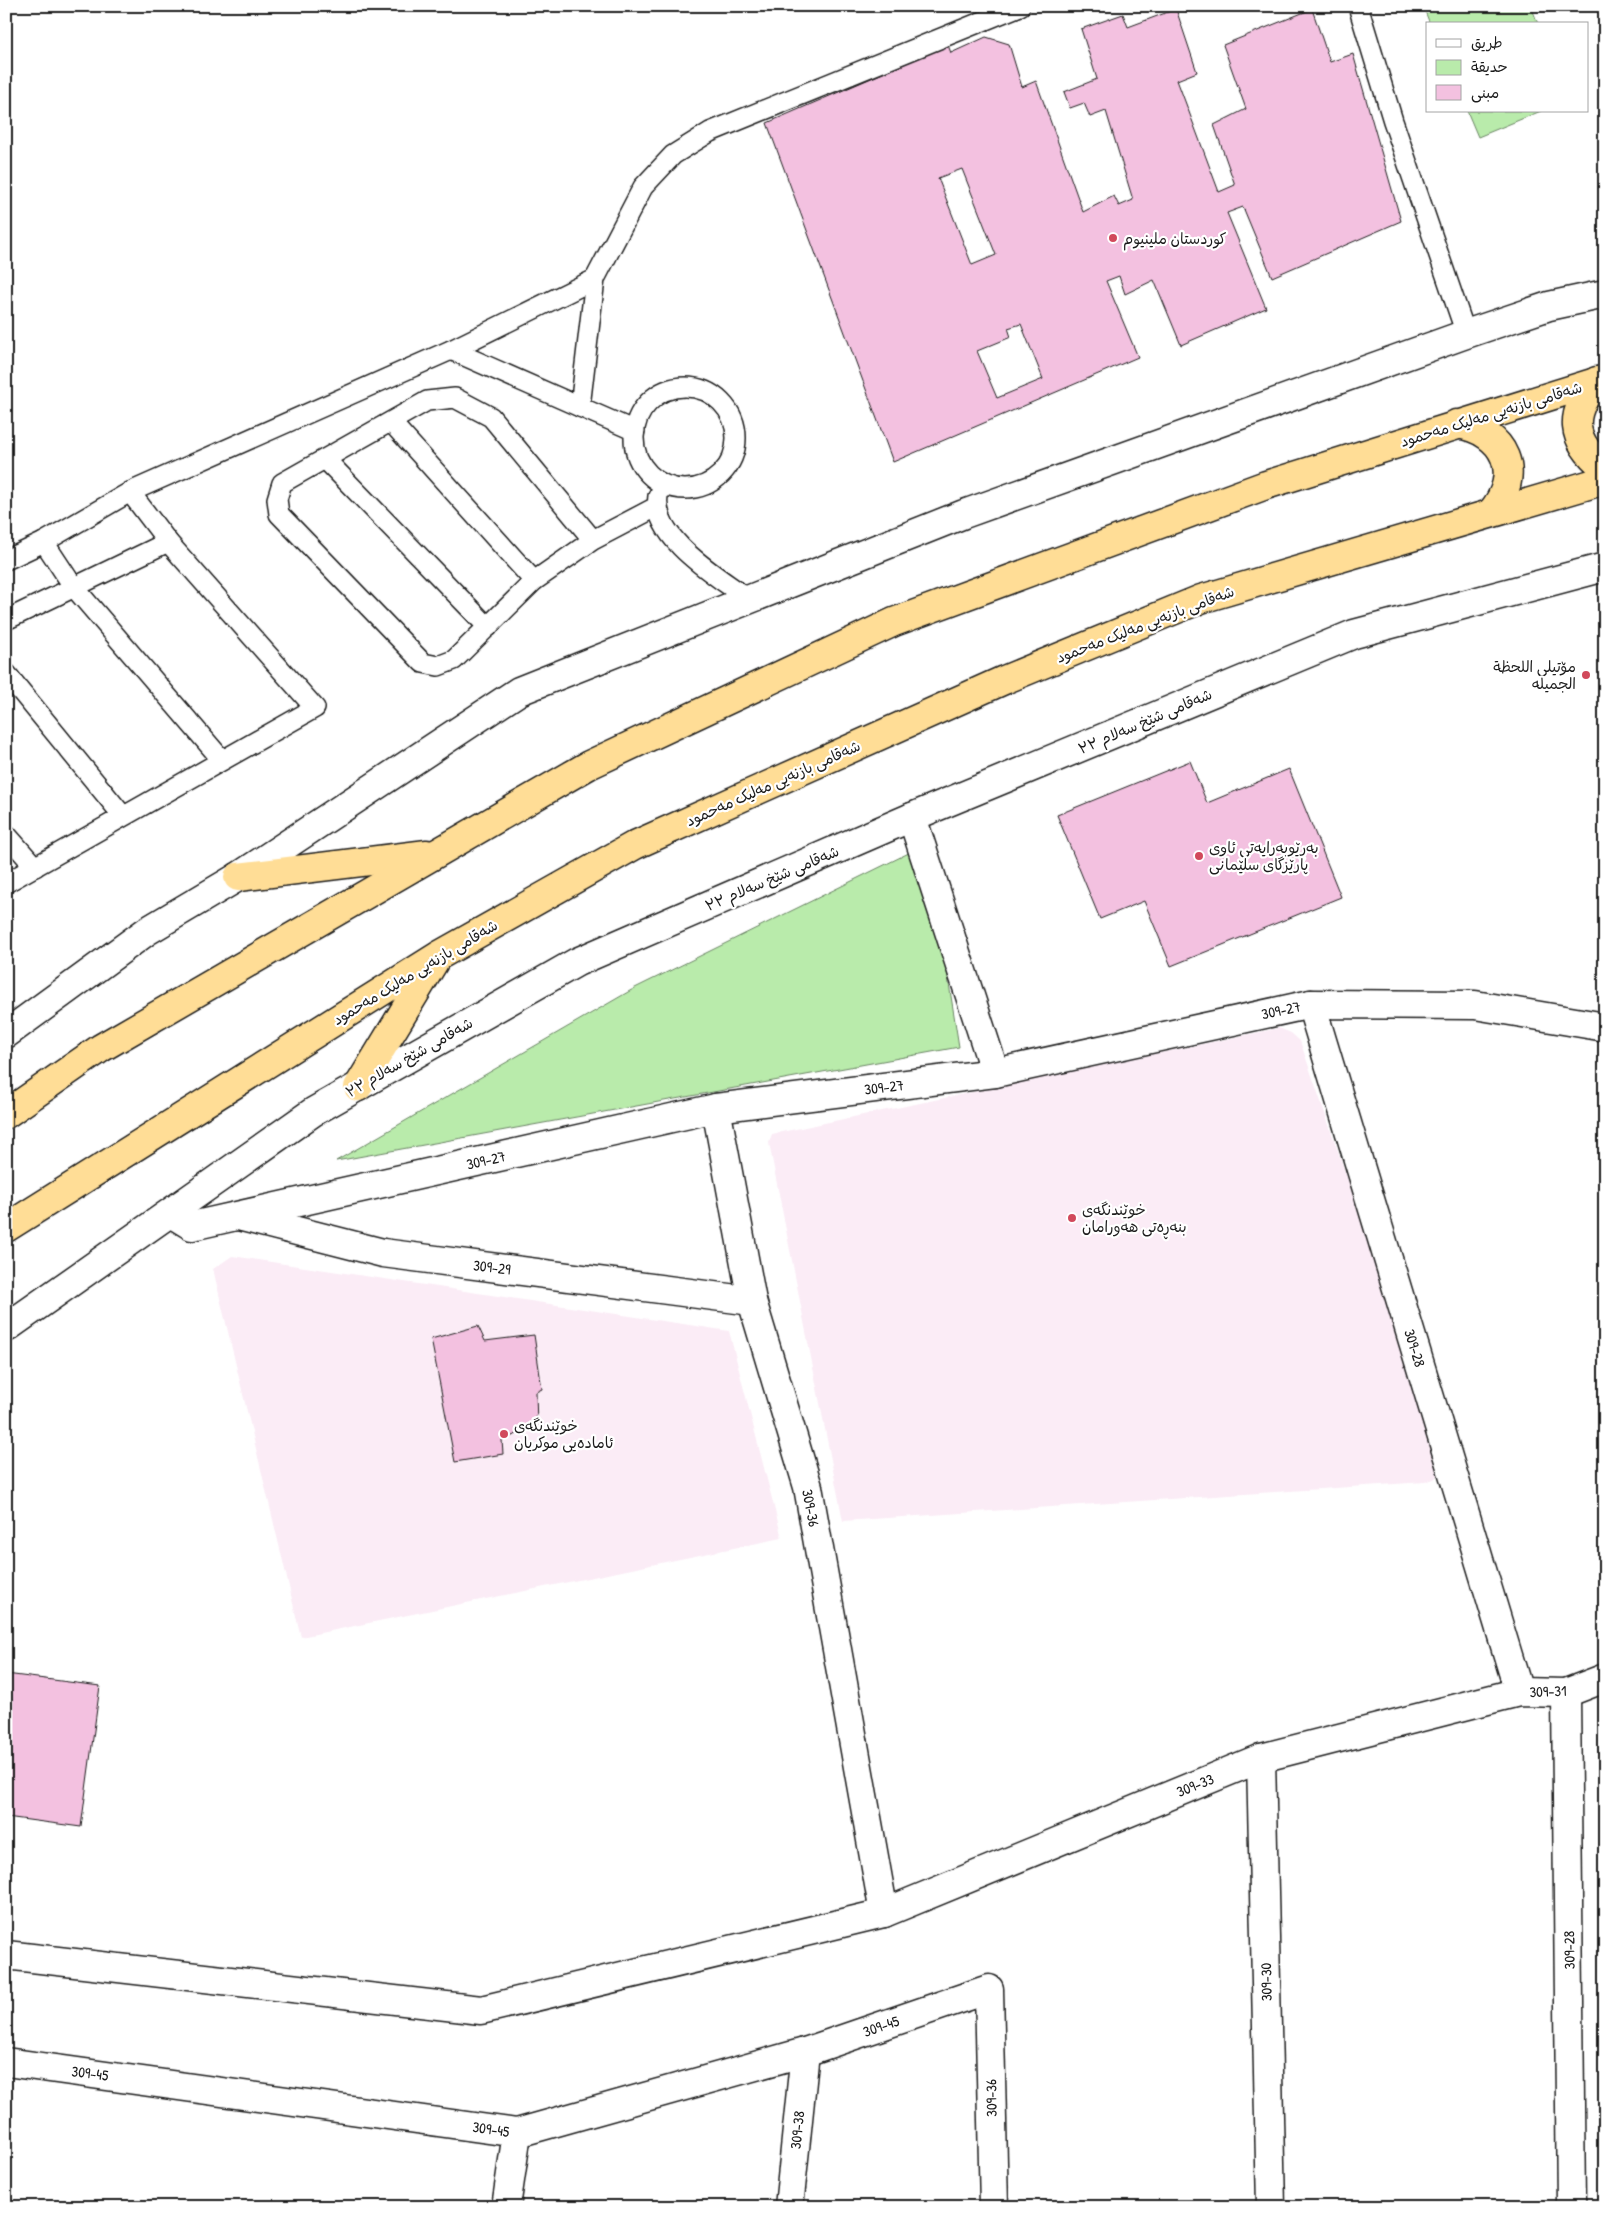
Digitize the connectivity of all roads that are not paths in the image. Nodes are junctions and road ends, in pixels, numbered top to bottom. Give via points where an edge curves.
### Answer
1 (1020, 6) edge
2 (1358, 6) edge
3 (595, 279) junction
4 (1605, 294) edge
5 (1466, 334) junction
6 (451, 350) junction
7 (1601, 380) edge
8 (580, 406) junction
9 (391, 422) junction
10 (1456, 424) junction
11 (635, 431) junction
12 (326, 459) junction
13 (1605, 468) edge
14 (1605, 480) edge
15 (660, 483) junction
16 (130, 492) junction
17 (656, 507) junction
18 (1491, 513) junction
19 (593, 540) junction
20 (44, 542) junction
21 (168, 542) junction
22 (6, 560) edge
23 (1605, 567) edge
24 (534, 581) junction
25 (73, 586) junction
26 (748, 599) junction
27 (6, 620) edge
28 (488, 627) junction
29 (6, 673) edge
30 (222, 760) junction
31 (122, 816) junction
32 (912, 817) junction
33 (6, 834) edge
34 (439, 852) junction
35 (35, 867) junction
36 (238, 877) junction
37 (6, 883) edge
38 (438, 956) junction
39 (1310, 1004) junction
40 (1605, 1027) edge
41 (6, 1034) edge
42 (996, 1073) junction
43 (358, 1086) junction
44 (716, 1108) junction
45 (6, 1114) edge
46 (171, 1213) junction
47 (236, 1216) junction
48 (6, 1228) edge
49 (752, 1301) junction
50 (6, 1328) edge
51 (1605, 1678) edge
52 (1519, 1692) junction
53 (1566, 1693) junction
54 (1261, 1758) junction
55 (884, 1913) junction
56 (6, 1955) edge
57 (989, 1988) joint
58 (805, 2052) junction
59 (6, 2062) edge
60 (517, 2133) junction
61 (506, 2207) edge
62 (789, 2207) edge
63 (994, 2207) edge
64 (1271, 2207) edge
65 (1571, 2207) edge

1 - 3 lane via 719,128 690,143 673,155 643,187
2 - 5 lane via 1393,121
3 - 6 lane
3 - 8 lane
4 - 5 street via 1550,306
5 - 26 street via 964,514
6 - 8 lane
6 - 16 lane
7 - 10 highway, شەقامی بازنەیی مەلیک مەحمود
7 - 13 highway via 1583,396 1577,416 1579,437 1589,455
8 - 11 lane
9 - 12 lane
9 - 19 lane via 427,401 455,398 491,417
9 - 24 lane
10 - 18 highway via 1474,427 1490,435 1508,465 1503,499
10 - 34 highway, شەقامی بازنەیی مەلیک مەحمود via 1266,485 894,622 589,765
11 - 15 lane via 633,441 638,458 647,473
11 - 15 lane via 643,408 671,388 689,386 706,390 721,400 731,414 736,429 736,445 731,461 721,474 708,484 692,488
12 - 28 lane
12 - 28 lane via 282,483 277,499 279,514 423,663 438,666 454,660
14 - 18 highway, شەقامی بازنەیی مەلیک مەحمود
15 - 17 lane
16 - 20 lane
16 - 21 lane
17 - 19 lane
17 - 26 lane via 669,534 690,556
18 - 38 highway, شەقامی بازنەیی مەلیک مەحمود via 1201,599 1004,680 635,845
19 - 24 lane
20 - 22 lane
20 - 25 lane
21 - 25 lane
21 - 30 lane via 315,708
23 - 32 street, شەقامی شێخ سەلام ٣٣ via 1354,634
24 - 28 lane
25 - 27 lane
25 - 30 lane
26 - 36 street via 519,691
29 - 31 lane
30 - 31 lane
31 - 35 lane
32 - 42 street
32 - 43 street, شەقامی شێخ سەلام ٣٣ via 577,962
33 - 35 lane
34 - 36 highway
34 - 45 highway, شەقامی بازنەیی مەلیک مەحمود via 101,1048
35 - 37 lane
36 - 41 street via 147,931
38 - 43 highway
38 - 48 highway, شەقامی بازنەیی مەلیک مەحمود
39 - 40 street, 309-27 via 1475,1005
39 - 42 street, 309-27
39 - 52 street, 309-28
42 - 44 street, 309-27
43 - 46 street, شەقامی شێخ سەلام ٣٣ via 313,1112
44 - 47 street, 309-27
44 - 49 street, 309-36
46 - 47 street, 309-27 via 192,1226
46 - 50 street, شەقامی شێخ سەلام ٣٣
47 - 49 street, 309-29 via 384,1253
49 - 55 street, 309-36 via 808,1487
51 - 53 street, 309-31
52 - 53 street, 309-31
52 - 54 street, 309-33
53 - 65 street, 309-28
54 - 55 street, 309-33
54 - 64 street, 309-30
55 - 56 street, 309-33 via 481,2010
57 - 58 street, 309-45
57 - 63 street, 309-36
58 - 60 street, 309-45
58 - 62 street, 309-38
59 - 60 street, 309-45
60 - 61 street

